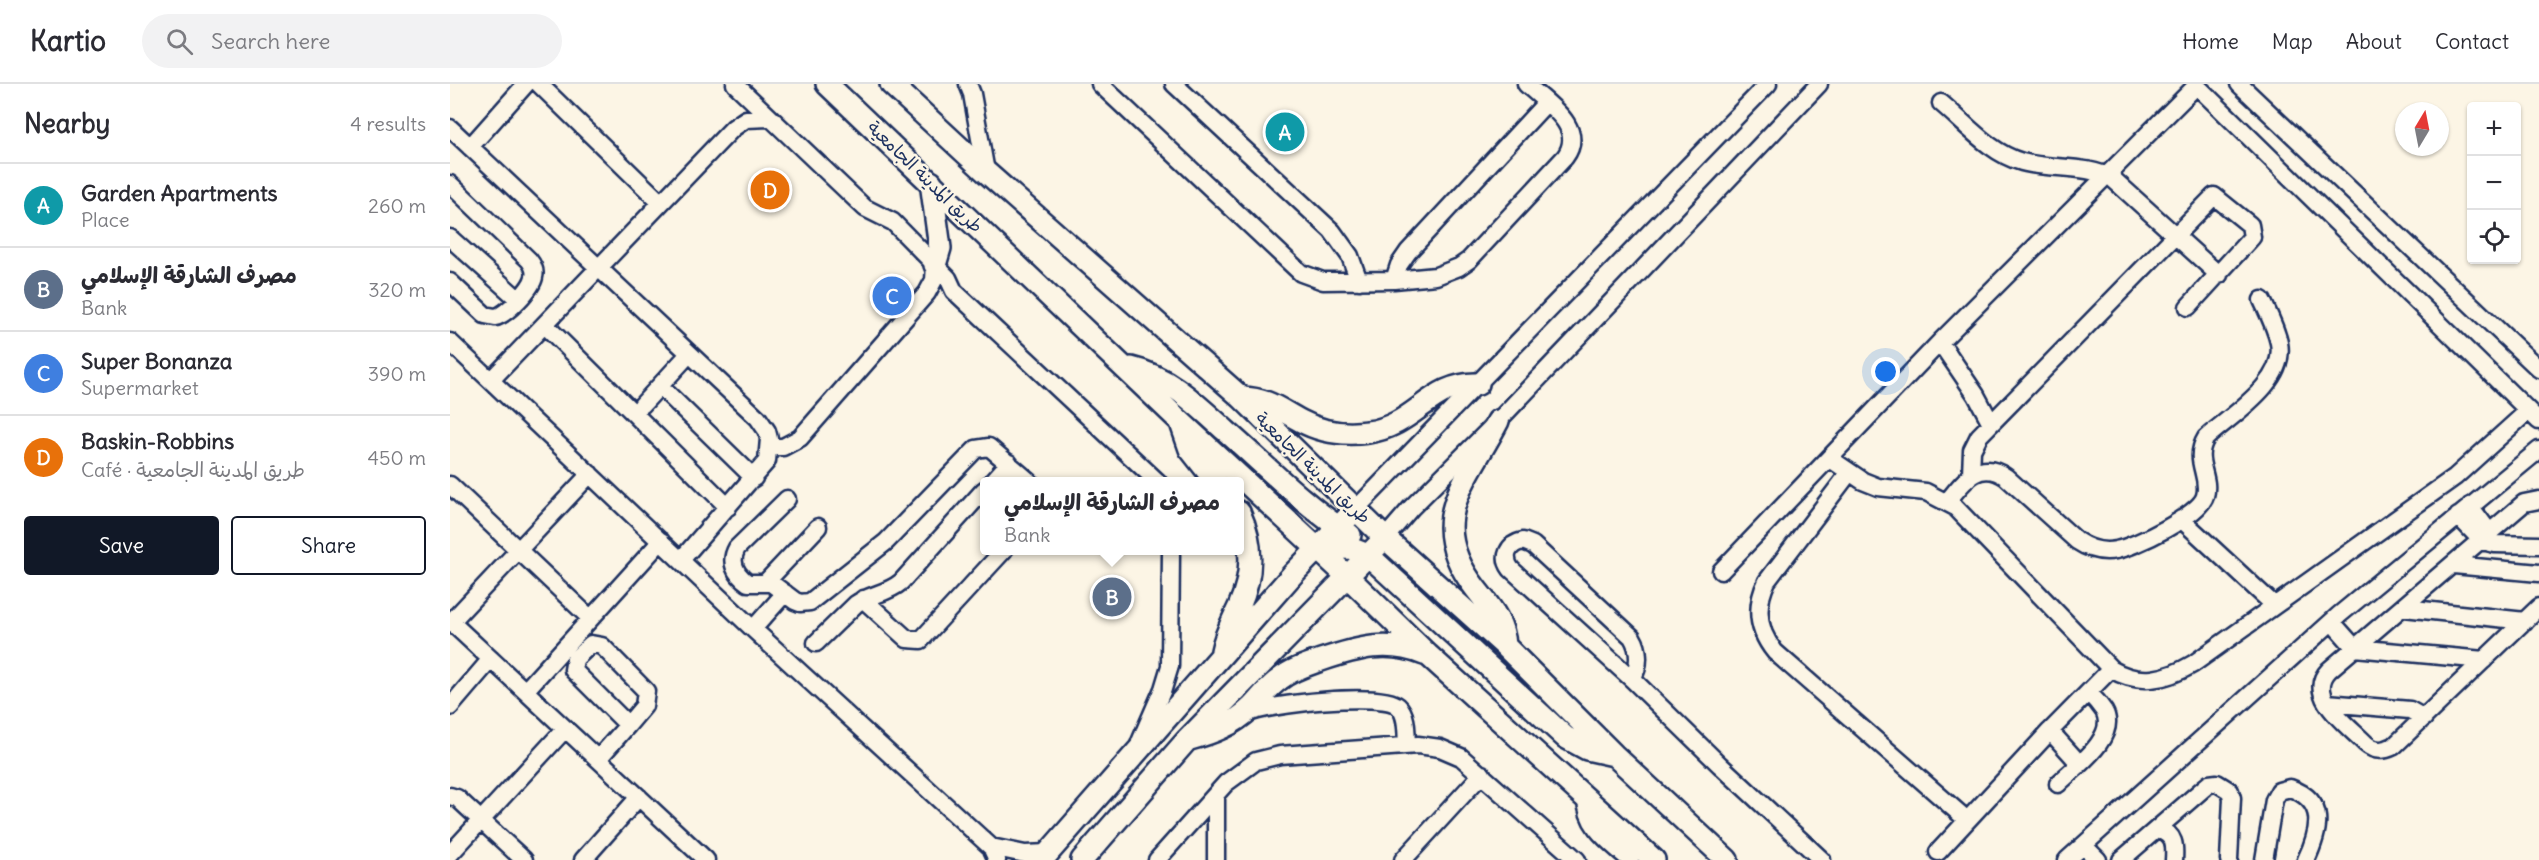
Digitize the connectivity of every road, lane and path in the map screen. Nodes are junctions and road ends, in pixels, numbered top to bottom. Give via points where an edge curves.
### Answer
1 (526, 84) edge
2 (539, 84) edge
3 (827, 84) edge
4 (891, 84) edge
5 (968, 84) edge
6 (1100, 84) edge
7 (1174, 84) edge
8 (1526, 84) edge
9 (1768, 84) edge
10 (1819, 84) edge
11 (2239, 84) edge
12 (2196, 85) edge
13 (737, 86) edge
14 (1546, 103) junction
15 (1941, 103) dead end
16 (769, 118) junction
17 (450, 128) edge
18 (733, 128) junction
19 (470, 147) junction
20 (986, 172) junction
21 (2108, 176) junction
22 (931, 182) junction
23 (450, 184) edge
24 (662, 203) junction
25 (2174, 235) junction
26 (450, 237) edge
27 (935, 265) junction
28 (599, 269) junction
29 (2219, 275) junction
30 (1394, 280) junction
31 (1359, 281) junction
32 (450, 282) edge
33 (518, 299) junction
34 (2262, 300) dead end
35 (2188, 307) dead end
36 (544, 325) junction
37 (450, 342) edge
38 (1940, 342) junction
39 (689, 354) junction
40 (1126, 367) junction
41 (2539, 369) edge
42 (491, 380) junction
43 (1478, 384) junction
44 (668, 394) dead end
45 (1242, 398) junction
46 (642, 405) dead end
47 (2534, 416) edge
48 (1498, 421) junction
49 (1182, 422) junction
50 (1991, 423) junction
51 (770, 447) junction
52 (2539, 450) edge
53 (1829, 458) junction
54 (1009, 463) junction
55 (1849, 473) junction
56 (590, 474) junction
57 (1971, 474) junction
58 (996, 477) edge
59 (1024, 477) edge
60 (1153, 477) edge
61 (1212, 477) edge
62 (1240, 477) edge
63 (754, 478) junction
64 (1244, 480) edge
65 (450, 485) edge
66 (980, 494) edge
67 (787, 499) dead end
68 (2539, 500) edge
69 (1947, 502) junction
70 (728, 507) junction
71 (1356, 509) junction
72 (2464, 511) junction
73 (2181, 519) junction
74 (818, 527) dead end
75 (1244, 527) edge
76 (1338, 527) junction
77 (2486, 537) junction
78 (1385, 538) junction
79 (661, 541) junction
80 (2539, 544) edge
81 (1317, 549) junction
82 (519, 550) junction
83 (999, 555) edge
84 (1171, 555) edge
85 (1368, 555) junction
86 (681, 560) junction
87 (2454, 565) junction
88 (1721, 571) dead end
89 (2539, 573) edge
90 (1347, 576) junction
91 (766, 582) junction
92 (785, 593) junction
93 (863, 599) junction
94 (2274, 605) junction
95 (2404, 608) junction
96 (2539, 608) edge
97 (590, 618) junction
98 (2335, 618) junction
99 (451, 621) edge
100 (2525, 621) junction
101 (753, 629) junction
102 (816, 643) dead end
103 (2359, 645) junction
104 (1505, 646) junction
105 (1428, 655) junction
106 (1221, 658) junction
107 (491, 659) junction
108 (2484, 660) junction
109 (2111, 669) junction
110 (1632, 679) junction
111 (525, 691) junction
112 (2089, 693) junction
113 (2327, 704) junction
114 (450, 707) edge
115 (1243, 715) junction
116 (2424, 718) junction
117 (628, 725) junction
118 (566, 729) junction
119 (2050, 731) junction
120 (1187, 740) junction
121 (1407, 746) junction
122 (1614, 755) junction
123 (1135, 756) junction
124 (598, 759) junction
125 (2079, 763) junction
126 (1482, 774) junction
127 (2058, 784) dead end
128 (1216, 795) junction
129 (450, 796) edge
130 (639, 797) junction
131 (1586, 798) junction
132 (481, 820) junction
133 (1967, 820) junction
134 (2159, 829) junction
135 (1938, 852) dead end
136 (450, 854) edge
137 (994, 854) edge
138 (2076, 855) edge
139 (1045, 856) edge
140 (2125, 858) edge
141 (524, 860) edge
142 (583, 860) edge
143 (706, 860) edge
144 (1082, 860) edge
145 (1157, 860) edge
146 (1216, 860) edge
147 (1403, 860) edge
148 (1577, 860) edge
149 (1630, 860) edge
150 (1654, 860) edge
151 (1727, 860) edge
152 (1822, 860) edge
153 (2098, 860) edge
154 (2174, 860) edge
155 (2229, 860) edge
156 (2264, 860) edge
157 (2306, 860) edge

1 - 19 street
2 - 24 street
3 - 22 main road, طريق المدينة الجامعية
4 - 20 main road, طريق المدينة الجامعية
5 - 20 street
6 - 31 street via 1301,273 1323,281
7 - 31 street via 1332,231 1350,256
8 - 14 street
9 - 43 street
10 - 48 street
11 - 41 street
12 - 21 street
12 - 47 street
13 - 16 street
13 - 18 street via 738,108
14 - 30 street via 1408,252
14 - 30 street via 1570,127 1572,143 1565,157 1459,267 1436,276
15 - 21 street via 2009,158
16 - 18 street via 746,119
16 - 27 street via 865,208 893,222
17 - 19 street
18 - 24 street
19 - 28 street
20 - 45 main road, طريق المدينة الجامعية
21 - 25 street
21 - 38 street
22 - 27 main road via 940,248
22 - 40 main road, طريق المدينة الجامعية
23 - 33 street via 532,264 534,278
24 - 28 street
25 - 29 street
25 - 29 street via 2212,196 2250,225 2252,237
25 - 50 street
26 - 33 street
27 - 51 street via 934,280 927,293 800,438 783,447
27 - 60 street via 954,291
28 - 36 street
28 - 39 street
29 - 35 street
30 - 31 street
32 - 33 street via 490,317 504,314
34 - 73 street via 2279,344 2277,370 2267,384 2206,438 2199,454 2205,496 2197,509
36 - 42 street
36 - 70 street
37 - 42 street
38 - 50 street
38 - 53 street
39 - 46 street
39 - 51 street via 763,424
40 - 49 main road, طريق المدينة الجامعية
40 - 76 main road via 1156,376 1181,392
42 - 56 street
43 - 45 main road via 1445,389 1395,425 1355,433 1313,427 1271,403
43 - 71 street
44 - 63 street
45 - 71 main road, طريق المدينة الجامعية
47 - 94 street
48 - 78 street
48 - 104 main road via 1462,484 1449,528 1456,557 1499,619
49 - 61 main road via 1190,449
49 - 62 main road, طريق المدينة الجامعية
50 - 57 street via 1975,443
51 - 63 street via 767,461
52 - 72 street
53 - 55 street
53 - 88 street
54 - 58 street
54 - 59 street
54 - 92 street via 989,447 976,448 886,542 814,599 800,603
55 - 69 street via 1878,487 1926,492
55 - 133 street via 1767,581 1759,612 1763,633 1775,652
56 - 79 street
56 - 82 street
57 - 69 street
57 - 73 street via 1999,472 2077,541 2095,550 2125,548
63 - 70 street
64 - 81 main road, طريق المدينة الجامعية
65 - 82 street
66 - 93 street via 901,582 887,592
67 - 91 street via 733,556 735,570 744,580 752,584
68 - 77 street via 2524,503
69 - 109 street via 1984,535
70 - 86 street
71 - 76 main road
71 - 78 main road, طريق المدينة الجامعية
72 - 77 street
72 - 98 street
73 - 94 street
74 - 91 street
75 - 106 main road via 1251,549 1249,577 1226,634
76 - 78 main road via 1354,538
76 - 81 main road
77 - 80 street via 2495,544
77 - 87 street
78 - 85 main road
78 - 104 main road, طريق المدينة الجامعية
79 - 86 street
79 - 97 street
81 - 85 main road via 1350,548
81 - 90 main road, طريق المدينة الجامعية
81 - 106 main road
82 - 97 street
82 - 99 street
83 - 93 street via 921,640 907,639
84 - 123 street via 1170,666
85 - 90 main road
85 - 122 main road via 1565,737 1587,749
86 - 101 street
87 - 89 street
87 - 95 street
90 - 105 main road, طريق المدينة الجامعية
90 - 120 main road
91 - 92 street
92 - 101 street
93 - 102 street
94 - 109 street via 2177,674 2138,680
95 - 100 street
95 - 103 street
96 - 100 street
97 - 111 street
98 - 103 street
98 - 138 street
99 - 107 street
100 - 108 street
101 - 137 street
103 - 108 street
103 - 113 street via 2325,675 2320,688
104 - 122 main road, طريق المدينة الجامعية
105 - 115 main road via 1394,646 1371,646 1325,659 1283,676
105 - 131 main road, طريق المدينة الجامعية
106 - 123 main road
107 - 111 street
107 - 114 street
108 - 116 street
109 - 112 street
110 - 110 street via 1638,654 1628,632 1533,545 1523,541 1512,544 1506,559 1511,569
110 - 152 street
111 - 118 street
112 - 119 street
112 - 125 street via 2104,711 2106,731 2100,743
113 - 116 street via 2410,710
113 - 116 street via 2366,744 2378,750 2394,746
115 - 120 main road via 1218,731
115 - 121 street via 1271,706 1390,700 1405,717
117 - 117 street via 644,706 646,691 602,646 591,644 573,662 573,670
117 - 124 street
118 - 124 street
118 - 132 street
119 - 125 street
119 - 133 street
120 - 144 main road
121 - 126 street via 1451,752
121 - 128 street via 1267,757 1244,768
122 - 151 main road, طريق المدينة الجامعية
123 - 139 main road
124 - 130 street
125 - 127 street
126 - 147 street
126 - 148 street
128 - 145 street
128 - 146 street
129 - 132 street
130 - 142 street
130 - 143 street
131 - 149 street via 1592,824
131 - 150 main road, طريق المدينة الجامعية
132 - 136 street
132 - 141 street
133 - 135 street
134 - 140 street
134 - 154 street via 2174,842
134 - 155 street via 2209,784 2224,785 2232,798
137 - 139 street
138 - 153 street
156 - 157 street via 2274,800 2279,791 2290,788 2311,799 2317,811

